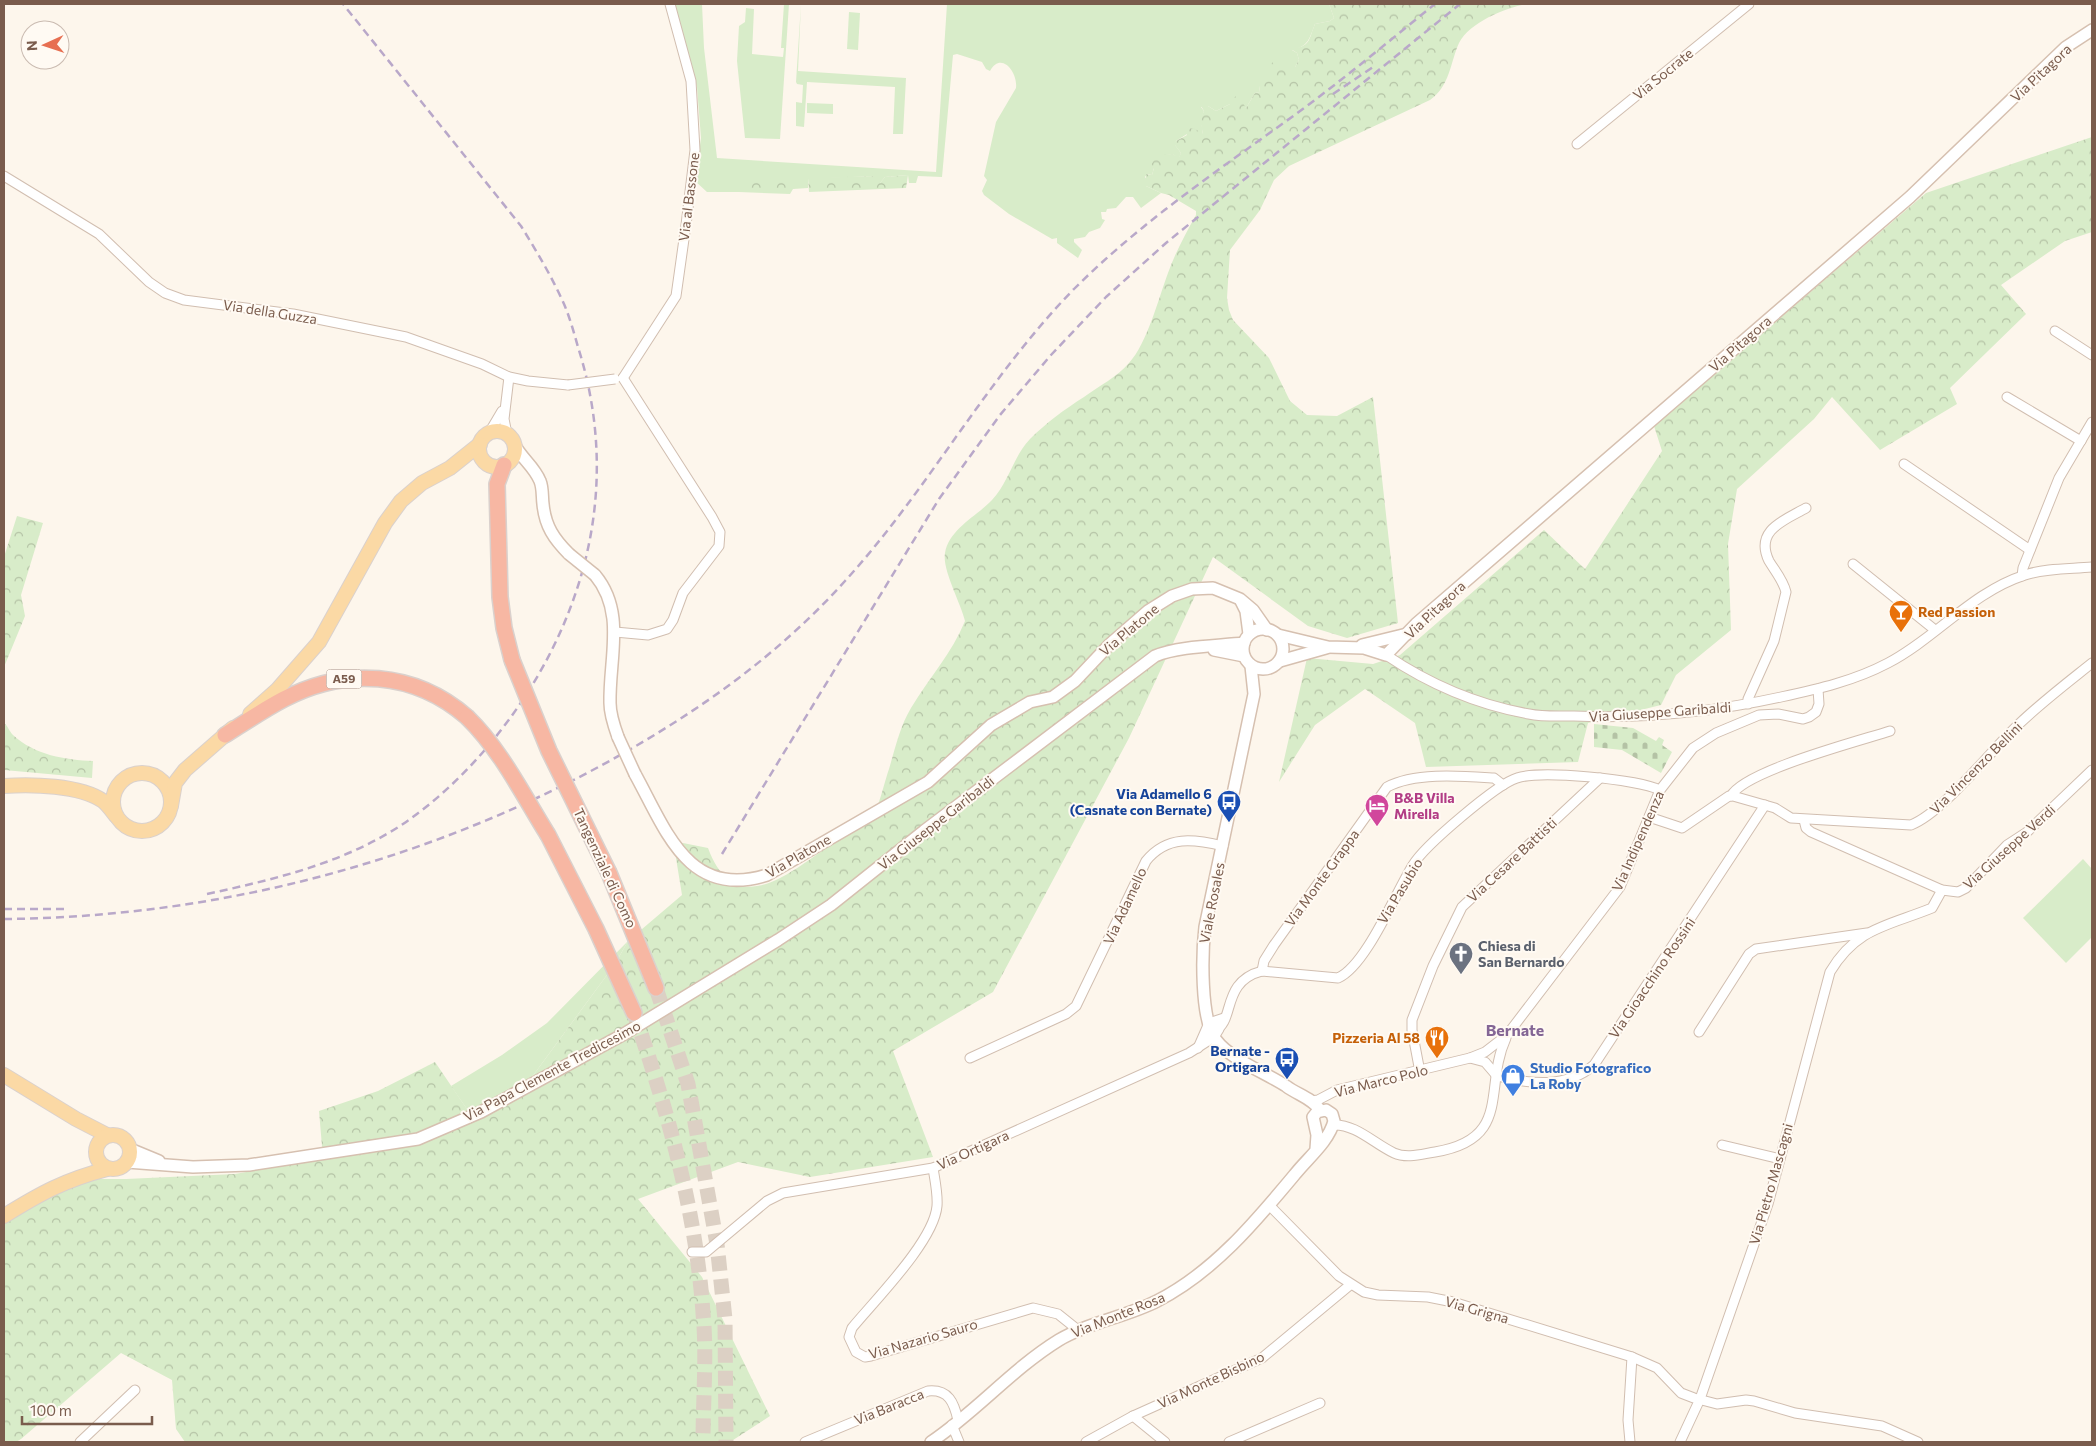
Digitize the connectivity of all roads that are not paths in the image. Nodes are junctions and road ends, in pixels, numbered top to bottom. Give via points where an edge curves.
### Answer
1 (670, 4) edge
2 (1749, 4) edge
3 (2092, 30) edge
4 (1577, 144) dead end
5 (4, 176) edge
6 (2055, 331) dead end
7 (2092, 355) edge
8 (509, 377) junction
9 (619, 379) junction
10 (2007, 397) dead end
11 (505, 404) junction
12 (2092, 422) edge
13 (489, 433) junction
14 (511, 439) junction
15 (2081, 441) junction
16 (480, 444) junction
17 (487, 463) junction
18 (506, 463) junction
19 (1904, 464) dead end
20 (450, 468) junction
21 (534, 469) junction
22 (1806, 508) dead end
23 (2030, 550) junction
24 (1853, 564) dead end
25 (2092, 567) edge
26 (2022, 576) junction
27 (1240, 599) junction
28 (1935, 630) junction
29 (615, 632) junction
30 (1272, 632) junction
31 (1409, 634) junction
32 (1247, 638) junction
33 (1328, 647) junction
34 (1351, 647) junction
35 (1202, 648) junction
36 (1386, 655) junction
37 (1244, 656) junction
38 (1280, 661) junction
39 (2092, 663) edge
40 (1251, 666) junction
41 (1269, 669) junction
42 (1818, 689) junction
43 (1254, 694) junction
44 (1748, 704) junction
45 (1890, 731) dead end
46 (224, 735) junction
47 (195, 759) junction
48 (2092, 770) edge
49 (153, 774) junction
50 (1580, 776) junction
51 (1600, 778) junction
52 (122, 781) junction
53 (1503, 785) junction
54 (4, 786) edge
55 (72, 790) junction
56 (1660, 790) junction
57 (1581, 796) junction
58 (1731, 796) junction
59 (1765, 805) junction
60 (171, 806) junction
61 (1649, 817) junction
62 (1804, 820) junction
63 (121, 822) junction
64 (1223, 846) junction
65 (1942, 890) junction
66 (1868, 933) junction
67 (1830, 938) junction
68 (1844, 952) junction
69 (1262, 971) junction
70 (656, 988) tunnel mouth
71 (670, 1005) joint
72 (634, 1013) tunnel mouth
73 (1213, 1030) junction
74 (1699, 1032) dead end
75 (1507, 1035) junction
76 (1198, 1048) junction
77 (970, 1058) dead end
78 (1470, 1058) junction
79 (1420, 1072) junction
80 (4, 1075) edge
81 (1497, 1076) junction
82 (1297, 1094) junction
83 (1318, 1107) junction
84 (76, 1120) junction
85 (1332, 1127) junction
86 (1316, 1129) junction
87 (107, 1135) junction
88 (1722, 1145) dead end
89 (1316, 1148) junction
90 (96, 1155) junction
91 (128, 1155) junction
92 (1780, 1160) junction
93 (933, 1168) junction
94 (108, 1169) junction
95 (82, 1176) junction
96 (1270, 1206) junction
97 (4, 1216) edge
98 (692, 1252) dead end
99 (1350, 1285) junction
100 (1078, 1330) junction
101 (1632, 1357) junction
102 (135, 1390) dead end
103 (1700, 1399) junction
104 (1320, 1403) dead end
105 (1133, 1416) junction
106 (955, 1423) junction
107 (934, 1441) edge
108 (80, 1442) edge
109 (805, 1442) edge
110 (959, 1442) edge
111 (1086, 1442) edge
112 (1164, 1442) edge
113 (1229, 1442) edge
114 (1630, 1442) edge
115 (1680, 1442) edge
116 (1918, 1442) edge

1 - 9 street, Via al Bassone via 691,81 695,150 686,226 676,296
2 - 4 street, Via Socrate
3 - 31 street, Via Pitagora via 2066,47 1910,197 1431,611
5 - 8 street, Via della Guzza via 99,234 165,293 184,300 293,314 406,337
6 - 7 street
8 - 9 street, Via della Guzza, bridge via 568,385
8 - 11 street
9 - 29 street via 712,517 721,536 719,546 683,593 667,629 648,635
10 - 15 street
11 - 13 street
11 - 14 street via 504,419
12 - 15 street
13 - 14 main road via 498,431
13 - 16 main road
14 - 18 main road via 514,453
14 - 21 street, Via Platone
15 - 23 street via 2059,478
16 - 17 main road via 480,455
16 - 20 main road
17 - 18 main road via 495,466
17 - 20 main road
18 - 21 street
18 - 70 highway, Tangenziale di Como, bridge via 497,484 500,597 512,660 549,751 609,873
19 - 23 street
20 - 46 main road via 422,483 400,501 319,642 277,690
21 - 29 street, Via Platone, bridge via 541,484 547,527 556,541 595,574 607,591
22 - 44 street via 1772,528 1766,536 1766,552 1786,592 1774,641
23 - 26 street
24 - 28 street
25 - 26 street, Via Giuseppe Garibaldi
26 - 28 street, Via Giuseppe Garibaldi via 1968,605
27 - 29 street, Via Platone, bridge via 1213,588 1192,589 1172,596 1148,611 1108,645 1075,681 1053,697 1030,702 991,725 928,782 767,876 746,882 717,879 699,871 671,838 635,774 618,737 610,703
27 - 30 street
27 - 32 street via 1246,611
28 - 42 street, Via Giuseppe Garibaldi via 1889,662 1858,677
30 - 32 street via 1256,630
30 - 33 street, Via Giuseppe Garibaldi
30 - 38 street via 1284,647
31 - 34 street
31 - 36 street, Via Pitagora
32 - 35 street, Via Giuseppe Garibaldi
32 - 37 street
33 - 34 street, Via Giuseppe Garibaldi
33 - 38 street, Via Giuseppe Garibaldi
34 - 36 street, Via Giuseppe Garibaldi
35 - 37 street, Via Giuseppe Garibaldi
35 - 71 street, Via Giuseppe Garibaldi via 1178,649 1155,656 831,905
36 - 44 street, Via Giuseppe Garibaldi via 1444,688 1530,714 1609,718 1722,710
37 - 40 street
38 - 41 street
39 - 62 street, Via Vincenzo Bellini via 2024,719 1945,801 1918,823 1902,826
40 - 41 street
40 - 43 street
41 - 43 street
42 - 44 street, Via Giuseppe Garibaldi
42 - 56 street, Via Indipendenza via 1816,712 1809,717 1759,715 1716,733 1693,748
43 - 64 street
45 - 58 street via 1762,774 1739,786
46 - 47 main road
46 - 72 highway, A59, bridge via 284,699 326,682 357,677 404,682 440,698 467,718 496,750 548,835
47 - 49 main road via 171,772
47 - 60 main road via 175,783
48 - 65 street, Via Giuseppe Verdi via 2027,832 2007,845 1966,888 1958,892
49 - 52 main road via 136,773
49 - 60 main road via 166,784
50 - 51 street, Via Pasubio
50 - 53 street, Via Pasubio via 1524,776
50 - 57 street
51 - 56 street, Via Pasubio via 1636,782
51 - 57 street, Via Cesare Battisti
52 - 55 main road via 105,790
52 - 63 main road via 116,788 113,806
53 - 69 street, Via Pasubio via 1417,859 1368,946 1347,972 1338,978
53 - 69 street, Via Monte Grappa via 1494,778 1421,778 1406,779 1387,787 1274,945
54 - 55 main road
55 - 63 main road via 104,802
56 - 61 street, Via Indipendenza
57 - 79 street, Via Cesare Battisti via 1462,907 1432,966 1412,1020
58 - 59 street, Via Vincenzo Bellini
58 - 61 street via 1682,828
59 - 62 street, Via Vincenzo Bellini via 1791,818
59 - 81 street, Via Gioacchino Rossini via 1589,1069 1556,1082 1539,1084
60 - 63 main road via 163,822 155,828 137,830
61 - 75 street, Via Indipendenza via 1620,887
62 - 65 street via 1808,830
64 - 73 street, Viale Rosales via 1202,946 1204,988
64 - 77 street, Via Adamello via 1179,840 1156,850 1146,861 1076,1006 1066,1014
65 - 66 street, Via Giuseppe Verdi via 1932,908 1889,922
66 - 67 street
66 - 68 street, Via Pietro Mascagni
67 - 68 street via 1840,944
67 - 74 street via 1756,949
68 - 92 street, Via Pietro Mascagni via 1830,972 1824,990
69 - 73 street via 1245,977 1238,984 1224,1018
71 - 91 street, Via Papa Clemente Tredicesimo via 624,1034 481,1112 418,1139 248,1165 193,1167
73 - 76 street, Via Ortigara
73 - 76 street
73 - 82 street via 1225,1049
75 - 78 street, Via Marco Polo via 1485,1052
75 - 81 street via 1498,1061
76 - 93 street, Via Ortigara
78 - 79 street, Via Marco Polo
78 - 81 street via 1485,1062
79 - 83 street, Via Marco Polo via 1337,1090
80 - 84 main road
81 - 85 street via 1491,1115 1485,1126 1470,1139 1444,1150 1400,1155 1348,1125
82 - 83 street
82 - 83 street
83 - 85 street via 1332,1114
83 - 86 street via 1313,1124
84 - 87 main road
84 - 90 main road via 86,1132
85 - 86 street via 1322,1132
85 - 89 street, Via Monte Rosa
86 - 89 street
87 - 90 main road via 100,1140
87 - 91 main road via 122,1137
88 - 92 street
89 - 96 street, Via Monte Rosa
90 - 94 main road
90 - 95 main road
91 - 94 main road via 116,1169
92 - 103 street, Via Pietro Mascagni via 1768,1204
93 - 98 street, Via Ortigara via 783,1193 767,1201 706,1252
93 - 100 street, Via Nazario Sauro via 936,1207 931,1228 852,1328 849,1337 856,1352 865,1357 871,1356 1024,1310 1042,1309 1058,1314
94 - 95 main road
95 - 97 main road via 45,1190
96 - 99 street, Via Grigna
96 - 100 street, Via Monte Rosa via 1220,1257 1177,1290 1121,1316
99 - 101 street, Via Grigna via 1378,1296 1428,1297 1453,1302
99 - 105 street, Via Monte Bisbino via 1262,1358
100 - 106 street, Via Monte Rosa via 1036,1356
101 - 103 street, Via Grigna via 1657,1368 1682,1393
101 - 114 street via 1628,1420
102 - 108 street
103 - 115 street, Via Pietro Mascagni
103 - 116 street, Via Grigna via 1717,1404 1754,1401 1795,1413 1882,1426
104 - 113 street
105 - 111 street, Via Monte Bisbino
105 - 112 street
106 - 107 street, Via Monte Rosa
106 - 109 street, Via Baracca via 954,1403 947,1394 928,1390
106 - 110 street

